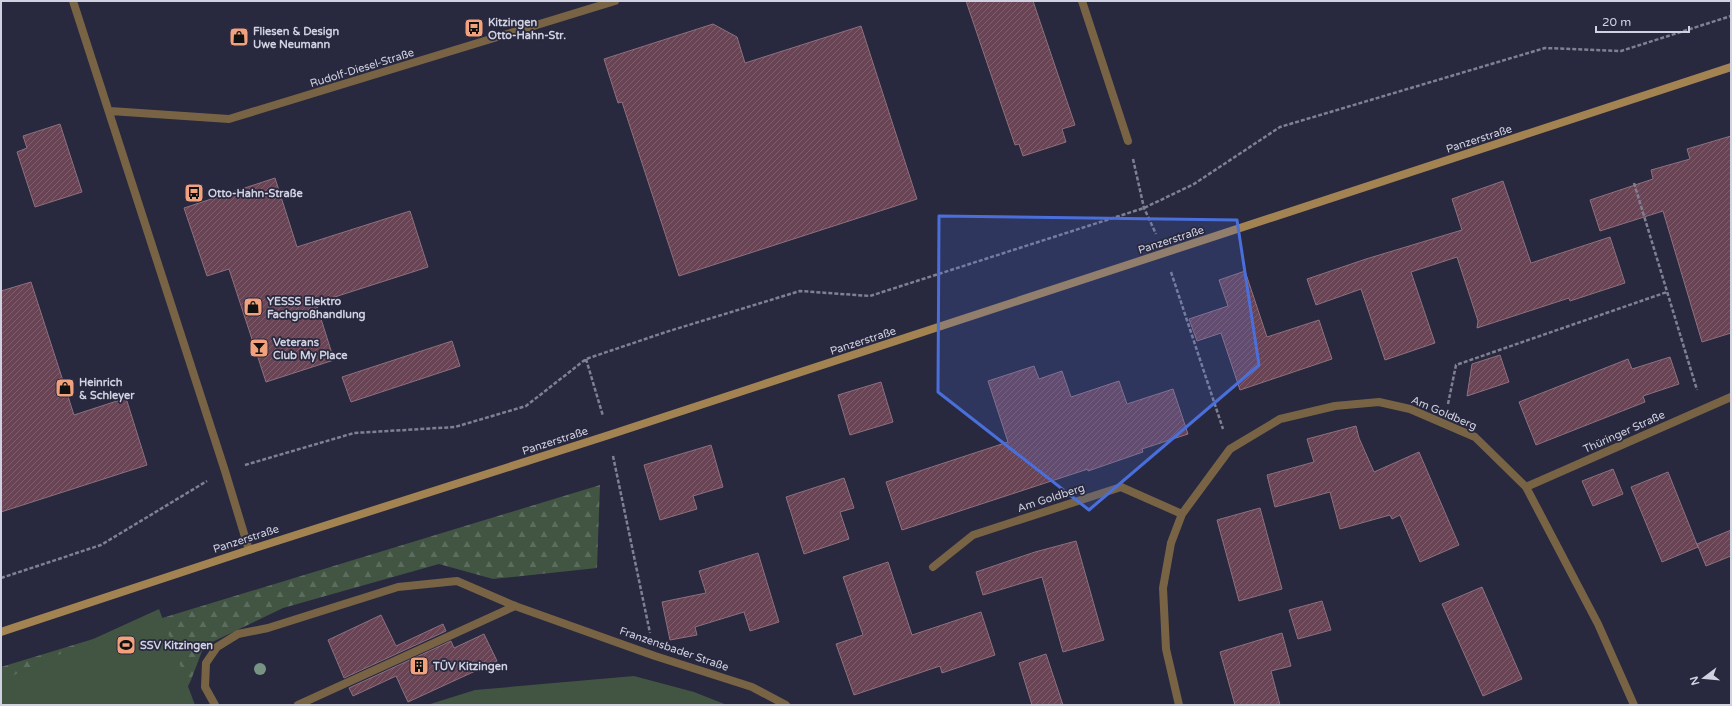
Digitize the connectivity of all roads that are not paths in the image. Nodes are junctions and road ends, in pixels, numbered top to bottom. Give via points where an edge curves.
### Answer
1 (74, 1) edge
2 (615, 1) edge
3 (1082, 1) edge
4 (1731, 67) edge
5 (110, 111) junction
6 (1128, 141) road end
7 (1731, 397) edge
8 (1526, 487) junction
9 (1182, 514) junction
10 (249, 550) junction
11 (933, 567) dead end
12 (515, 606) junction
13 (1, 632) edge
14 (215, 705) edge
15 (298, 705) edge
16 (786, 705) edge
17 (1179, 705) edge
18 (1634, 705) edge

1 - 5 street
2 - 5 street, Rudolf-Diesel-Straße via 229,119
3 - 6 street
4 - 10 main road, Panzerstraße via 1165,254
5 - 10 street
7 - 8 street, Thüringer Straße
8 - 9 street, Am Goldberg via 1476,438 1410,410 1379,402 1335,406 1280,419 1230,449
8 - 18 street, Am Goldberg via 1598,624
9 - 11 street, Am Goldberg via 1121,487 973,535
9 - 17 street, Am Goldberg via 1171,543 1163,588 1166,649
10 - 13 main road, Panzerstraße
12 - 14 street, Franzensbader Straße via 457,581 398,587 268,628 238,634 217,647 206,663 204,687
12 - 15 street
12 - 16 street, Franzensbader Straße via 655,656 752,687

